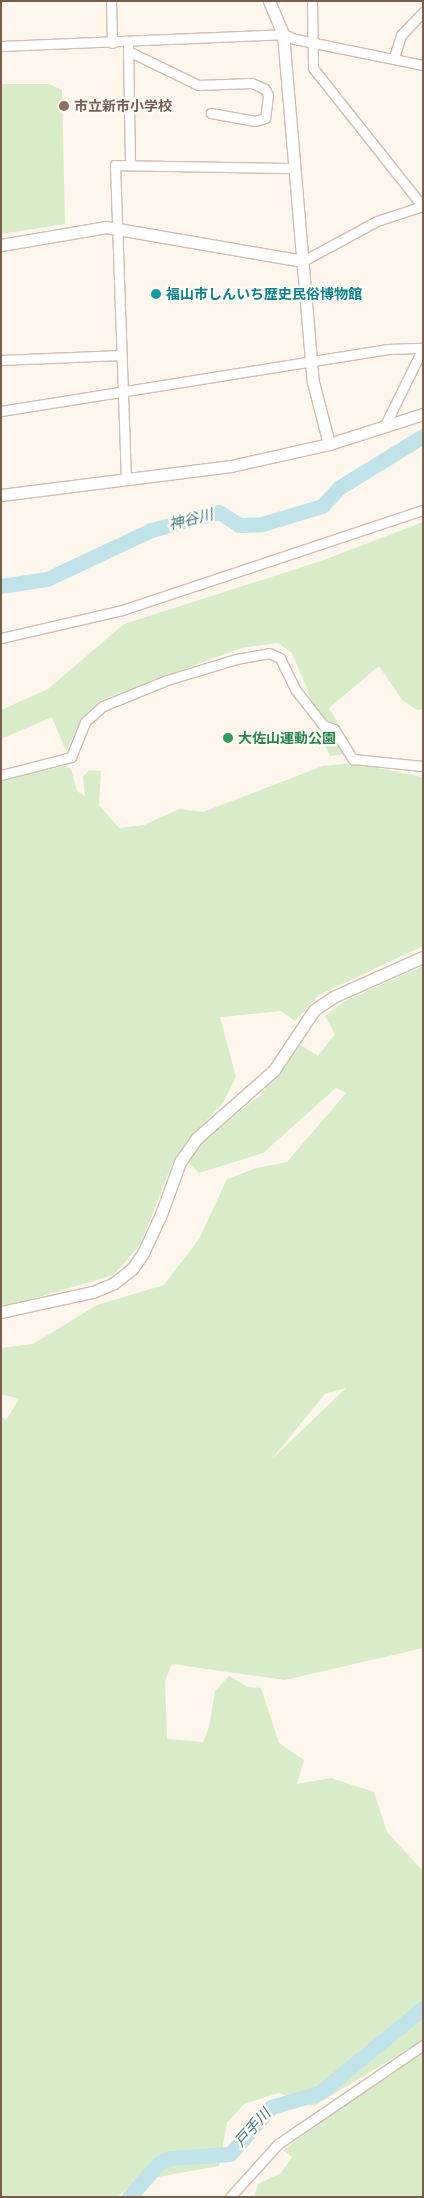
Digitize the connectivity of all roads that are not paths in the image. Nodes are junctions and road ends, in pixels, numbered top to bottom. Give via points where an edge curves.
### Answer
1 (111, 1) edge
2 (270, 1) edge
3 (312, 1) edge
4 (423, 12) edge
5 (283, 34) junction
6 (312, 42) junction
7 (112, 43) junction
8 (1, 46) edge
9 (128, 47) junction
10 (394, 57) junction
11 (423, 65) edge
12 (211, 113) dead end
13 (130, 164) junction
14 (295, 168) junction
15 (423, 206) edge
16 (116, 228) junction
17 (1, 245) edge
18 (303, 261) junction
19 (121, 355) junction
20 (1, 360) edge
21 (311, 364) junction
22 (122, 393) junction
23 (1, 411) edge
24 (423, 414) edge
25 (384, 427) junction
26 (329, 444) junction
27 (126, 480) junction
28 (1, 495) edge
29 (423, 510) edge
30 (1, 638) edge
31 (423, 766) edge
32 (1, 775) edge
33 (423, 957) edge
34 (1, 1312) edge
35 (423, 2045) edge
36 (230, 2197) edge

1 - 7 street
2 - 5 street
3 - 6 street
4 - 10 street via 401,35
5 - 6 street
5 - 9 street
5 - 14 street
6 - 10 street
6 - 15 street via 313,68
7 - 8 street
7 - 9 street
9 - 12 street via 198,85 252,83 268,95 265,118 255,121
9 - 13 street
10 - 11 street
13 - 14 street
13 - 16 street via 115,165
14 - 18 street
15 - 18 street via 377,221
16 - 17 street
16 - 18 street
16 - 19 street
18 - 21 street
19 - 20 street
19 - 22 street
21 - 22 street via 202,378
21 - 25 street via 388,350 423,348
21 - 26 street
22 - 23 street
22 - 27 street
24 - 25 street
25 - 26 street
26 - 27 street via 230,466
27 - 28 street
29 - 30 street via 122,610
31 - 32 street via 352,759 334,729 323,725 295,689 280,658 269,653 236,659 167,680 102,706 85,722 71,757
33 - 34 street via 333,997 314,1010 274,1070 197,1138 185,1154 144,1253 132,1269 114,1283 93,1292
35 - 36 street via 278,2144

